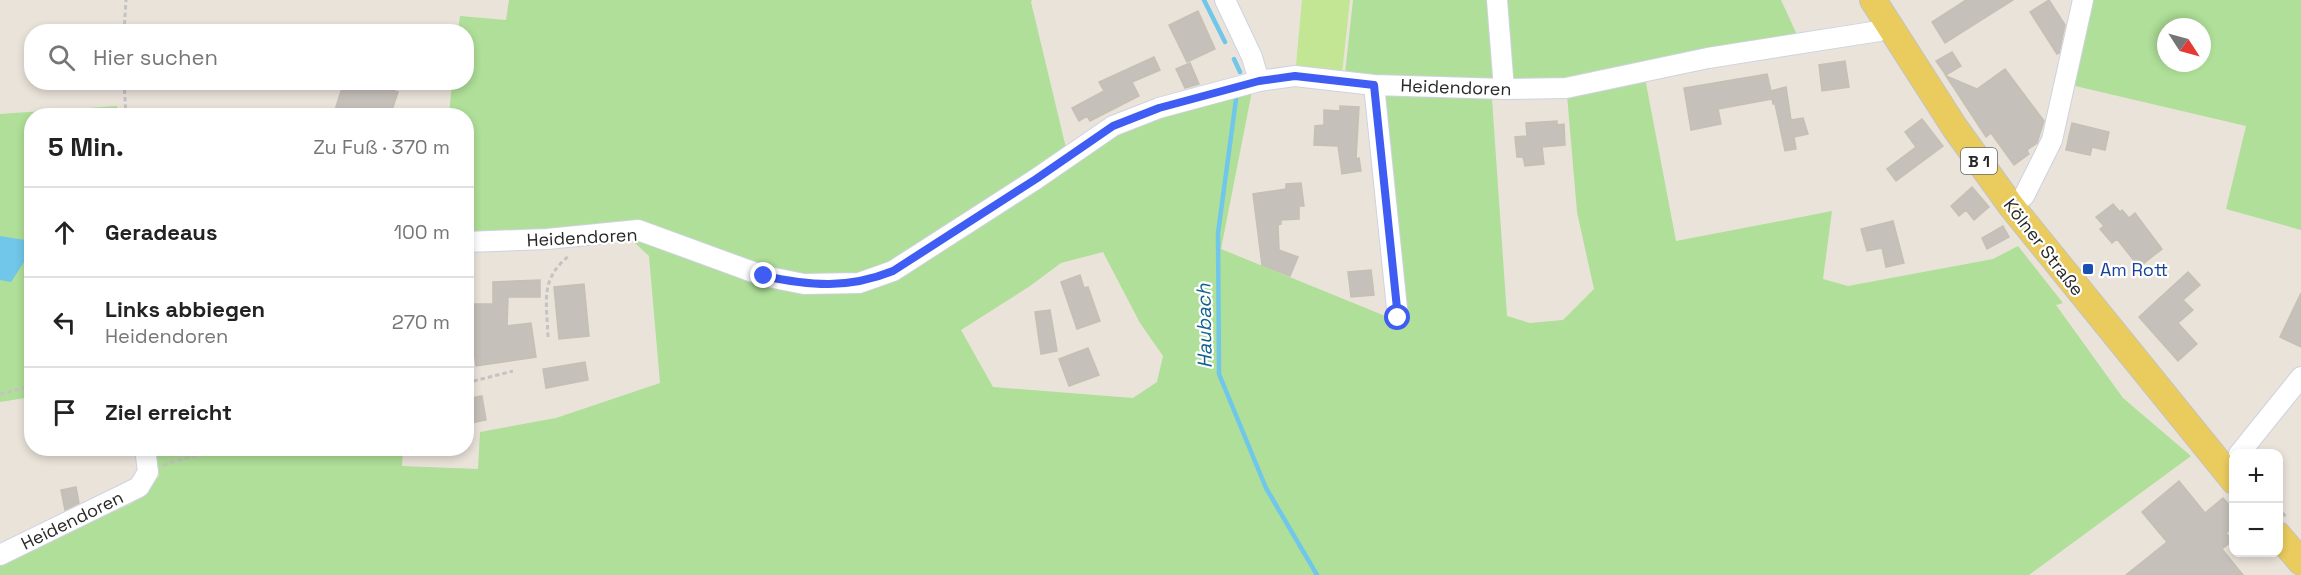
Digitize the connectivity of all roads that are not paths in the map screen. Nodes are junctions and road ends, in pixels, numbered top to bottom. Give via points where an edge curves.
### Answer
1 (1225, 0) edge
2 (1497, 0) edge
3 (1874, 0) edge
4 (2083, 0) edge
5 (1889, 26) junction
6 (1259, 81) junction
7 (1374, 85) junction
8 (1504, 89) junction
9 (2012, 207) junction
10 (474, 243) edge
11 (1398, 318) dead end
12 (2301, 377) edge
13 (2246, 449) edge
14 (146, 456) edge
15 (2229, 461) edge
16 (2283, 541) edge
17 (0, 555) edge
18 (2301, 562) edge

1 - 6 street
2 - 8 street
3 - 5 main road, Kölner Straße / B 1
4 - 9 street via 2052,140 2024,196
5 - 8 street, Heidendoren via 1879,31 1708,58 1566,88
5 - 9 main road, Kölner Straße / B 1
6 - 7 street, Heidendoren via 1295,76
6 - 10 street, Heidendoren via 1159,108 1113,126 893,271 859,283 804,284 764,276 638,230
7 - 8 street, Heidendoren
7 - 11 street
9 - 15 main road, Kölner Straße / B 1
12 - 13 street
14 - 17 street, Heidendoren via 148,472 139,487
16 - 18 main road

